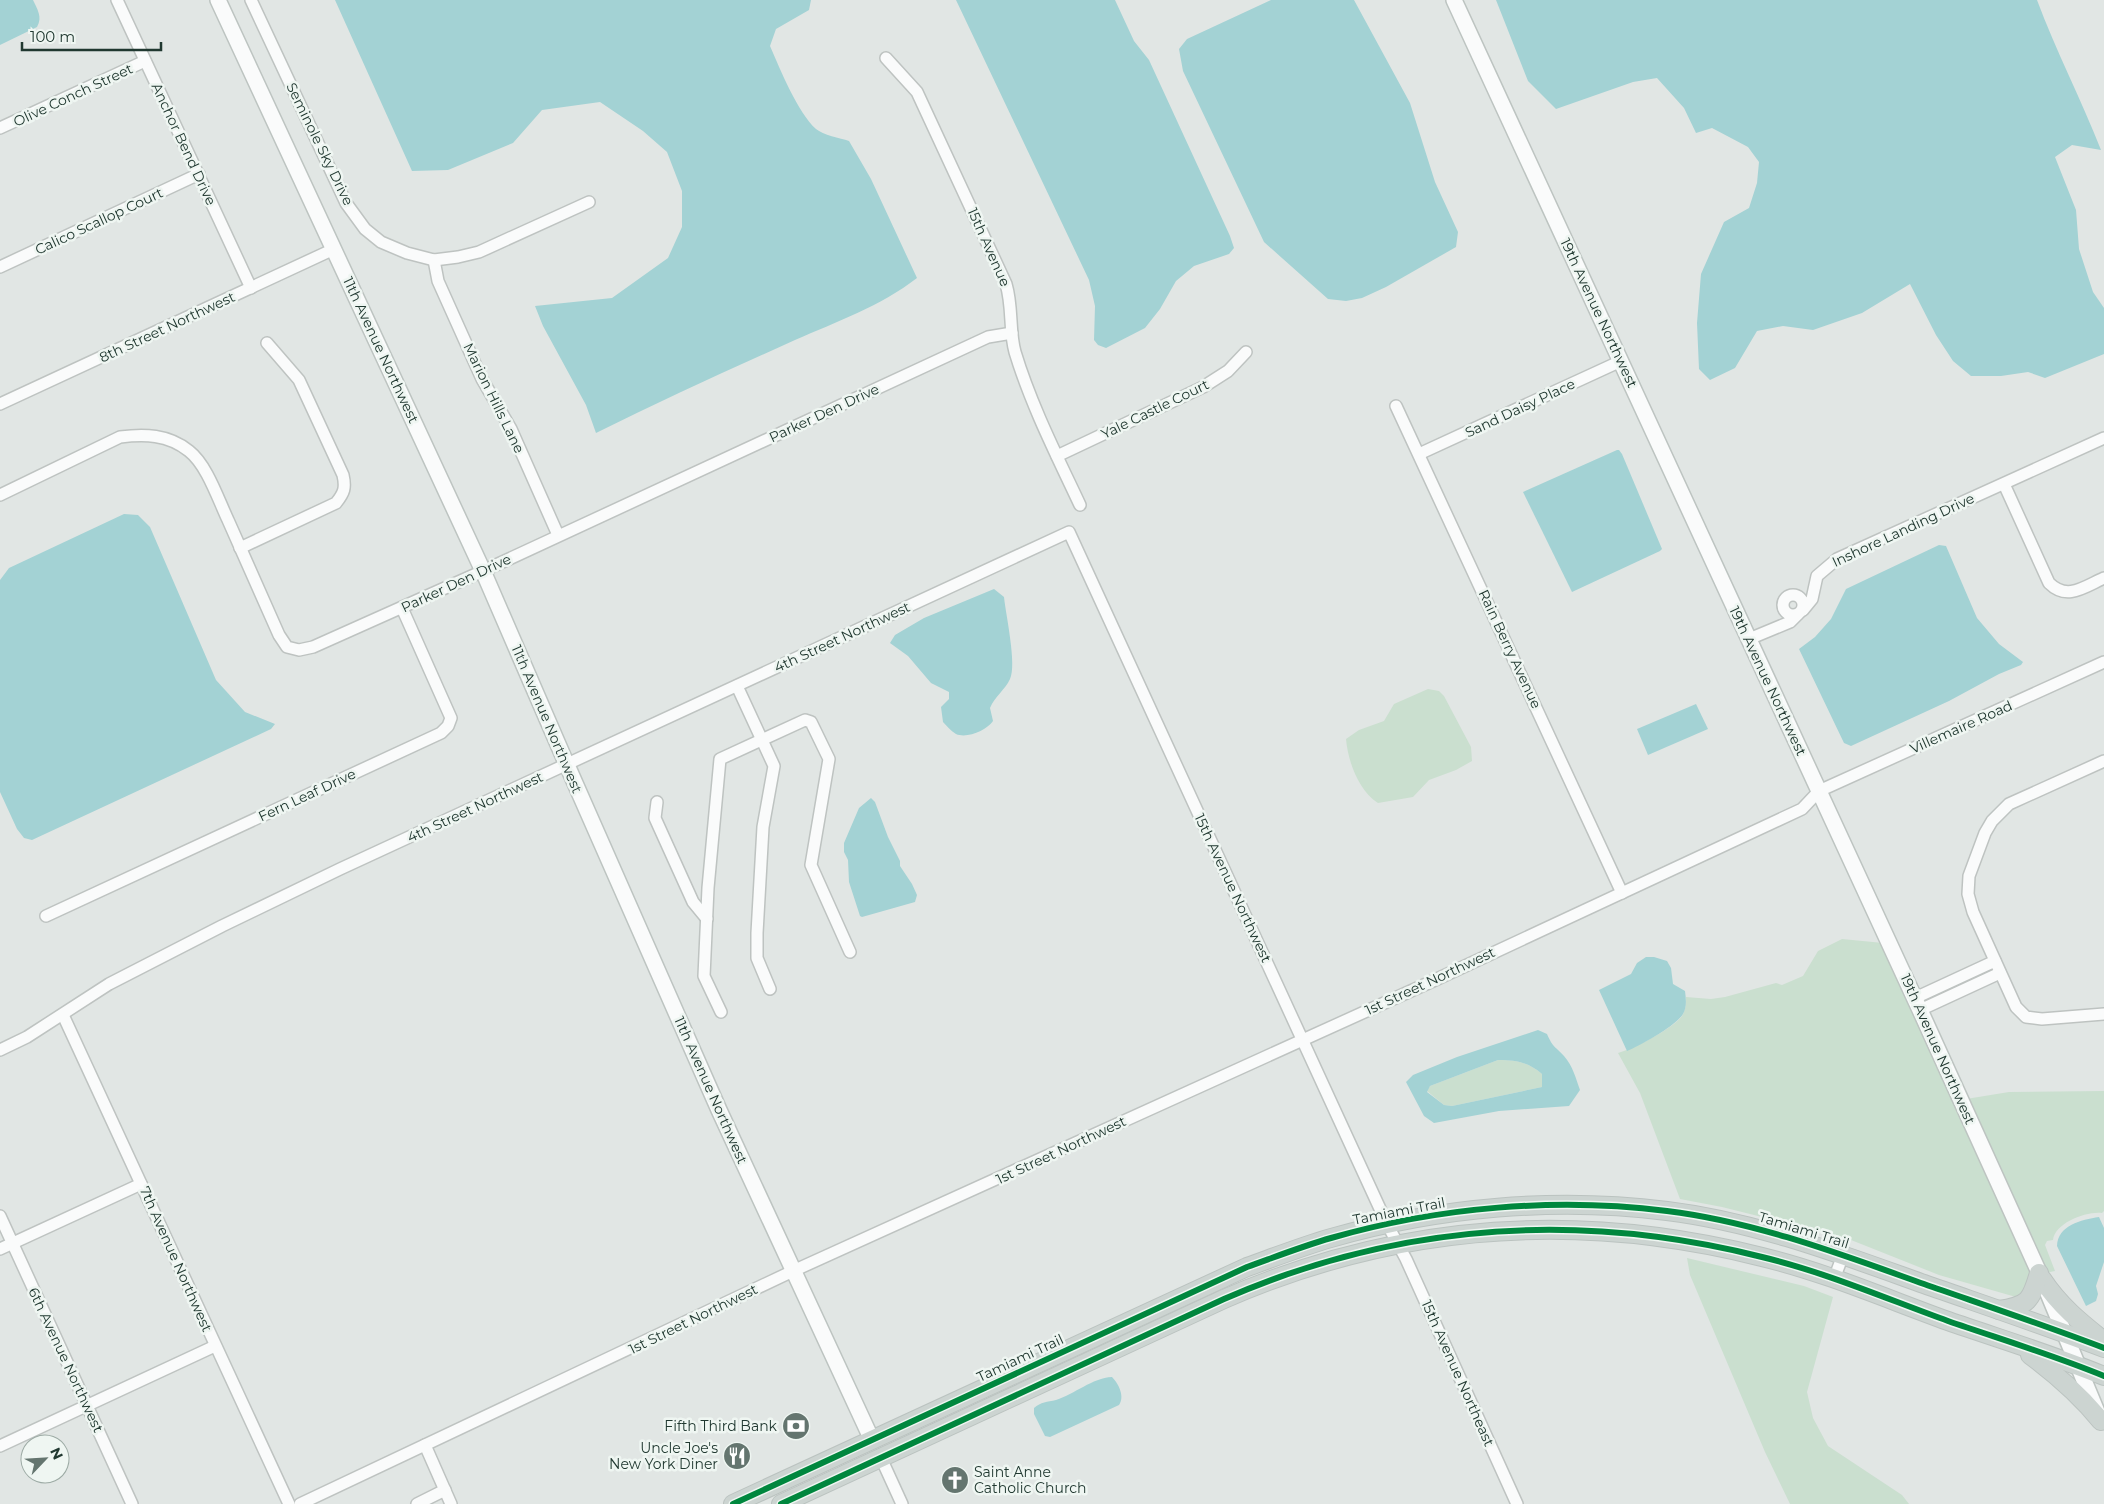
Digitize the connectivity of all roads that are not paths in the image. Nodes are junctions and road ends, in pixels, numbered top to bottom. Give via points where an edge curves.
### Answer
1 (117, 0) edge
2 (218, 0) edge
3 (251, 0) edge
4 (1454, 0) edge
5 (886, 58) dead end
6 (145, 61) junction
7 (0, 128) edge
8 (199, 174) junction
9 (589, 202) dead end
10 (334, 249) junction
11 (434, 260) junction
12 (0, 267) edge
13 (251, 288) junction
14 (1012, 332) junction
15 (267, 343) dead end
16 (1246, 352) dead end
17 (1621, 362) junction
18 (0, 404) edge
19 (1396, 406) dead end
20 (2104, 438) edge
21 (1419, 454) junction
22 (1057, 456) junction
23 (2004, 484) junction
24 (0, 495) edge
25 (1080, 505) dead end
26 (1068, 532) joint
27 (558, 536) junction
28 (240, 548) junction
29 (483, 571) junction
30 (2104, 578) edge
31 (1814, 587) junction
32 (1797, 595) junction
33 (402, 608) junction
34 (1784, 610) junction
35 (1800, 612) junction
36 (1778, 626) junction
37 (1748, 639) junction
38 (2104, 662) edge
39 (737, 686) junction
40 (762, 740) junction
41 (2104, 760) edge
42 (567, 765) junction
43 (1819, 791) junction
44 (657, 802) dead end
45 (1622, 893) junction
46 (46, 916) dead end
47 (707, 919) junction
48 (850, 952) dead end
49 (1995, 961) junction
50 (2000, 973) junction
51 (1950, 982) junction
52 (770, 989) dead end
53 (1956, 993) junction
54 (1917, 1004) junction
55 (721, 1012) dead end
56 (2104, 1014) edge
57 (63, 1015) junction
58 (1303, 1039) junction
59 (0, 1050) edge
60 (141, 1184) junction
61 (0, 1216) edge
62 (1387, 1224) junction
63 (12, 1244) junction
64 (1397, 1244) junction
65 (0, 1249) edge
66 (1843, 1255) junction
67 (793, 1271) junction
68 (2041, 1276) junction
69 (1834, 1279) junction
70 (1182, 1296) junction
71 (1998, 1310) junction
72 (1189, 1315) junction
73 (2066, 1333) junction
74 (2104, 1341) edge
75 (215, 1346) junction
76 (2020, 1347) junction
77 (1070, 1348) junction
78 (2104, 1348) edge
79 (2077, 1365) junction
80 (1079, 1366) junction
81 (2104, 1376) edge
82 (87, 1406) junction
83 (918, 1419) junction
84 (2102, 1425) edge
85 (872, 1440) junction
86 (425, 1445) junction
87 (0, 1446) edge
88 (881, 1458) junction
89 (859, 1468) junction
90 (445, 1490) junction
91 (132, 1504) edge
92 (289, 1504) edge
93 (300, 1504) edge
94 (417, 1504) edge
95 (451, 1504) edge
96 (734, 1504) edge
97 (781, 1504) edge
98 (902, 1504) edge
99 (1517, 1504) edge

1 - 6 street, Anchor Bend Drive
2 - 10 street, 11th Avenue Northwest
3 - 11 street, Seminole Sky Drive via 346,203 381,242
4 - 17 street, 19th Avenue Northwest
5 - 14 street, 15th Avenue via 918,92 987,242 1011,301
6 - 7 street, Olive Conch Street
6 - 8 street, Anchor Bend Drive
8 - 12 street, Calico Scallop Court
8 - 13 street, Anchor Bend Drive
9 - 11 street, Seminole Sky Drive via 479,252
10 - 13 street, 8th Street Northwest
10 - 29 street, 11th Avenue Northwest
11 - 27 street, Marion Hills Lane via 438,281 482,379 510,429
13 - 18 street, 8th Street Northwest
14 - 22 street, 15th Avenue via 1024,376
14 - 27 street, Parker Den Drive via 988,337
15 - 28 street via 299,380 343,475 344,494 336,503
16 - 22 street, Yale Castle Court via 1228,371 1203,387
17 - 21 street, Sand Daisy Place
17 - 37 street, 19th Avenue Northwest
19 - 21 street, Rain Berry Avenue
20 - 23 street, Inshore Landing Drive
21 - 45 street, Rain Berry Avenue
22 - 25 street, 15th Avenue
23 - 30 street via 2049,583 2056,590 2074,591
23 - 31 street, Inshore Landing Drive via 1837,559 1817,576
24 - 28 street, Parker Den Drive via 120,438 140,434 160,436 188,450 199,461
26 - 39 street, 4th Street Northwest
26 - 58 street, 15th Avenue Northwest
27 - 29 street, Parker Den Drive
28 - 33 street, Parker Den Drive via 287,646 299,650 313,647
29 - 33 street, Parker Den Drive
29 - 42 street, 11th Avenue Northwest
31 - 32 street
31 - 35 street, Inshore Landing Drive via 1812,599
32 - 34 street via 1785,598
32 - 35 street via 1802,599
33 - 46 street, Fern Leaf Drive via 450,718 442,733
34 - 35 street via 1789,614
34 - 36 street
35 - 36 street via 1790,622
36 - 37 street
37 - 43 street, 19th Avenue Northwest
38 - 43 street, Villemaire Road
39 - 40 street
39 - 42 street, 4th Street Northwest
40 - 47 street via 720,759
40 - 48 street via 805,720 811,722 829,759 811,865
40 - 52 street via 774,766 762,842 757,958
41 - 49 street via 2009,804 1985,833 1969,876 1968,894
42 - 57 street, 4th Street Northwest via 222,926 109,984
42 - 67 street, 11th Avenue Northwest
43 - 45 street, 1st Street Northwest via 1802,809
43 - 54 street, 19th Avenue Northwest
44 - 47 street via 655,818 693,902
45 - 58 street, 1st Street Northwest
47 - 55 street via 704,976
49 - 50 street
49 - 51 street
50 - 53 street
50 - 56 street via 2016,1007 2026,1017 2042,1019
51 - 53 street
51 - 54 street
53 - 54 street
54 - 68 street, 19th Avenue Northwest
57 - 59 street, 4th Street Northwest
57 - 60 street, 7th Avenue Northwest
58 - 62 street, 15th Avenue Northwest
58 - 67 street, 1st Street Northwest
60 - 63 street
60 - 75 street, 7th Avenue Northwest
61 - 63 street, 6th Avenue Northwest
62 - 64 street, 15th Avenue Northwest
62 - 66 main road, Tamiami Trail via 1512,1206 1621,1207 1676,1212 1752,1227
62 - 70 main road, Tamiami Trail via 1292,1250
63 - 65 street
63 - 82 street, 6th Avenue Northwest
64 - 69 main road via 1463,1233 1508,1230 1620,1232 1688,1240 1765,1257
64 - 72 main road via 1312,1265
64 - 99 street, 15th Avenue Northeast
66 - 69 street
66 - 71 main road, Tamiami Trail
67 - 85 street, 11th Avenue Northwest
67 - 86 street, 1st Street Northwest
68 - 71 main road via 2030,1299 2024,1304
68 - 73 street, 19th Avenue Northwest
68 - 74 main road via 2055,1298
69 - 76 main road
70 - 72 main road
70 - 77 main road, Tamiami Trail
71 - 73 main road, Tamiami Trail
72 - 80 main road
73 - 78 main road, Tamiami Trail
73 - 79 street, 19th Avenue Northwest
75 - 82 street
75 - 92 street, 7th Avenue Northwest
76 - 79 main road
76 - 84 main road via 2063,1379
77 - 80 main road
77 - 83 main road, Tamiami Trail
79 - 81 main road
79 - 84 street, 19th Avenue Northwest
80 - 88 main road
82 - 87 street
82 - 91 street, 6th Avenue Northwest
83 - 85 main road, Tamiami Trail
83 - 88 main road via 911,1432 888,1443
85 - 89 main road via 871,1450 863,1457
85 - 96 main road, Tamiami Trail
86 - 90 street
86 - 93 street, 1st Street Northwest
88 - 89 main road
88 - 98 street
89 - 97 main road
90 - 94 street
90 - 95 street

